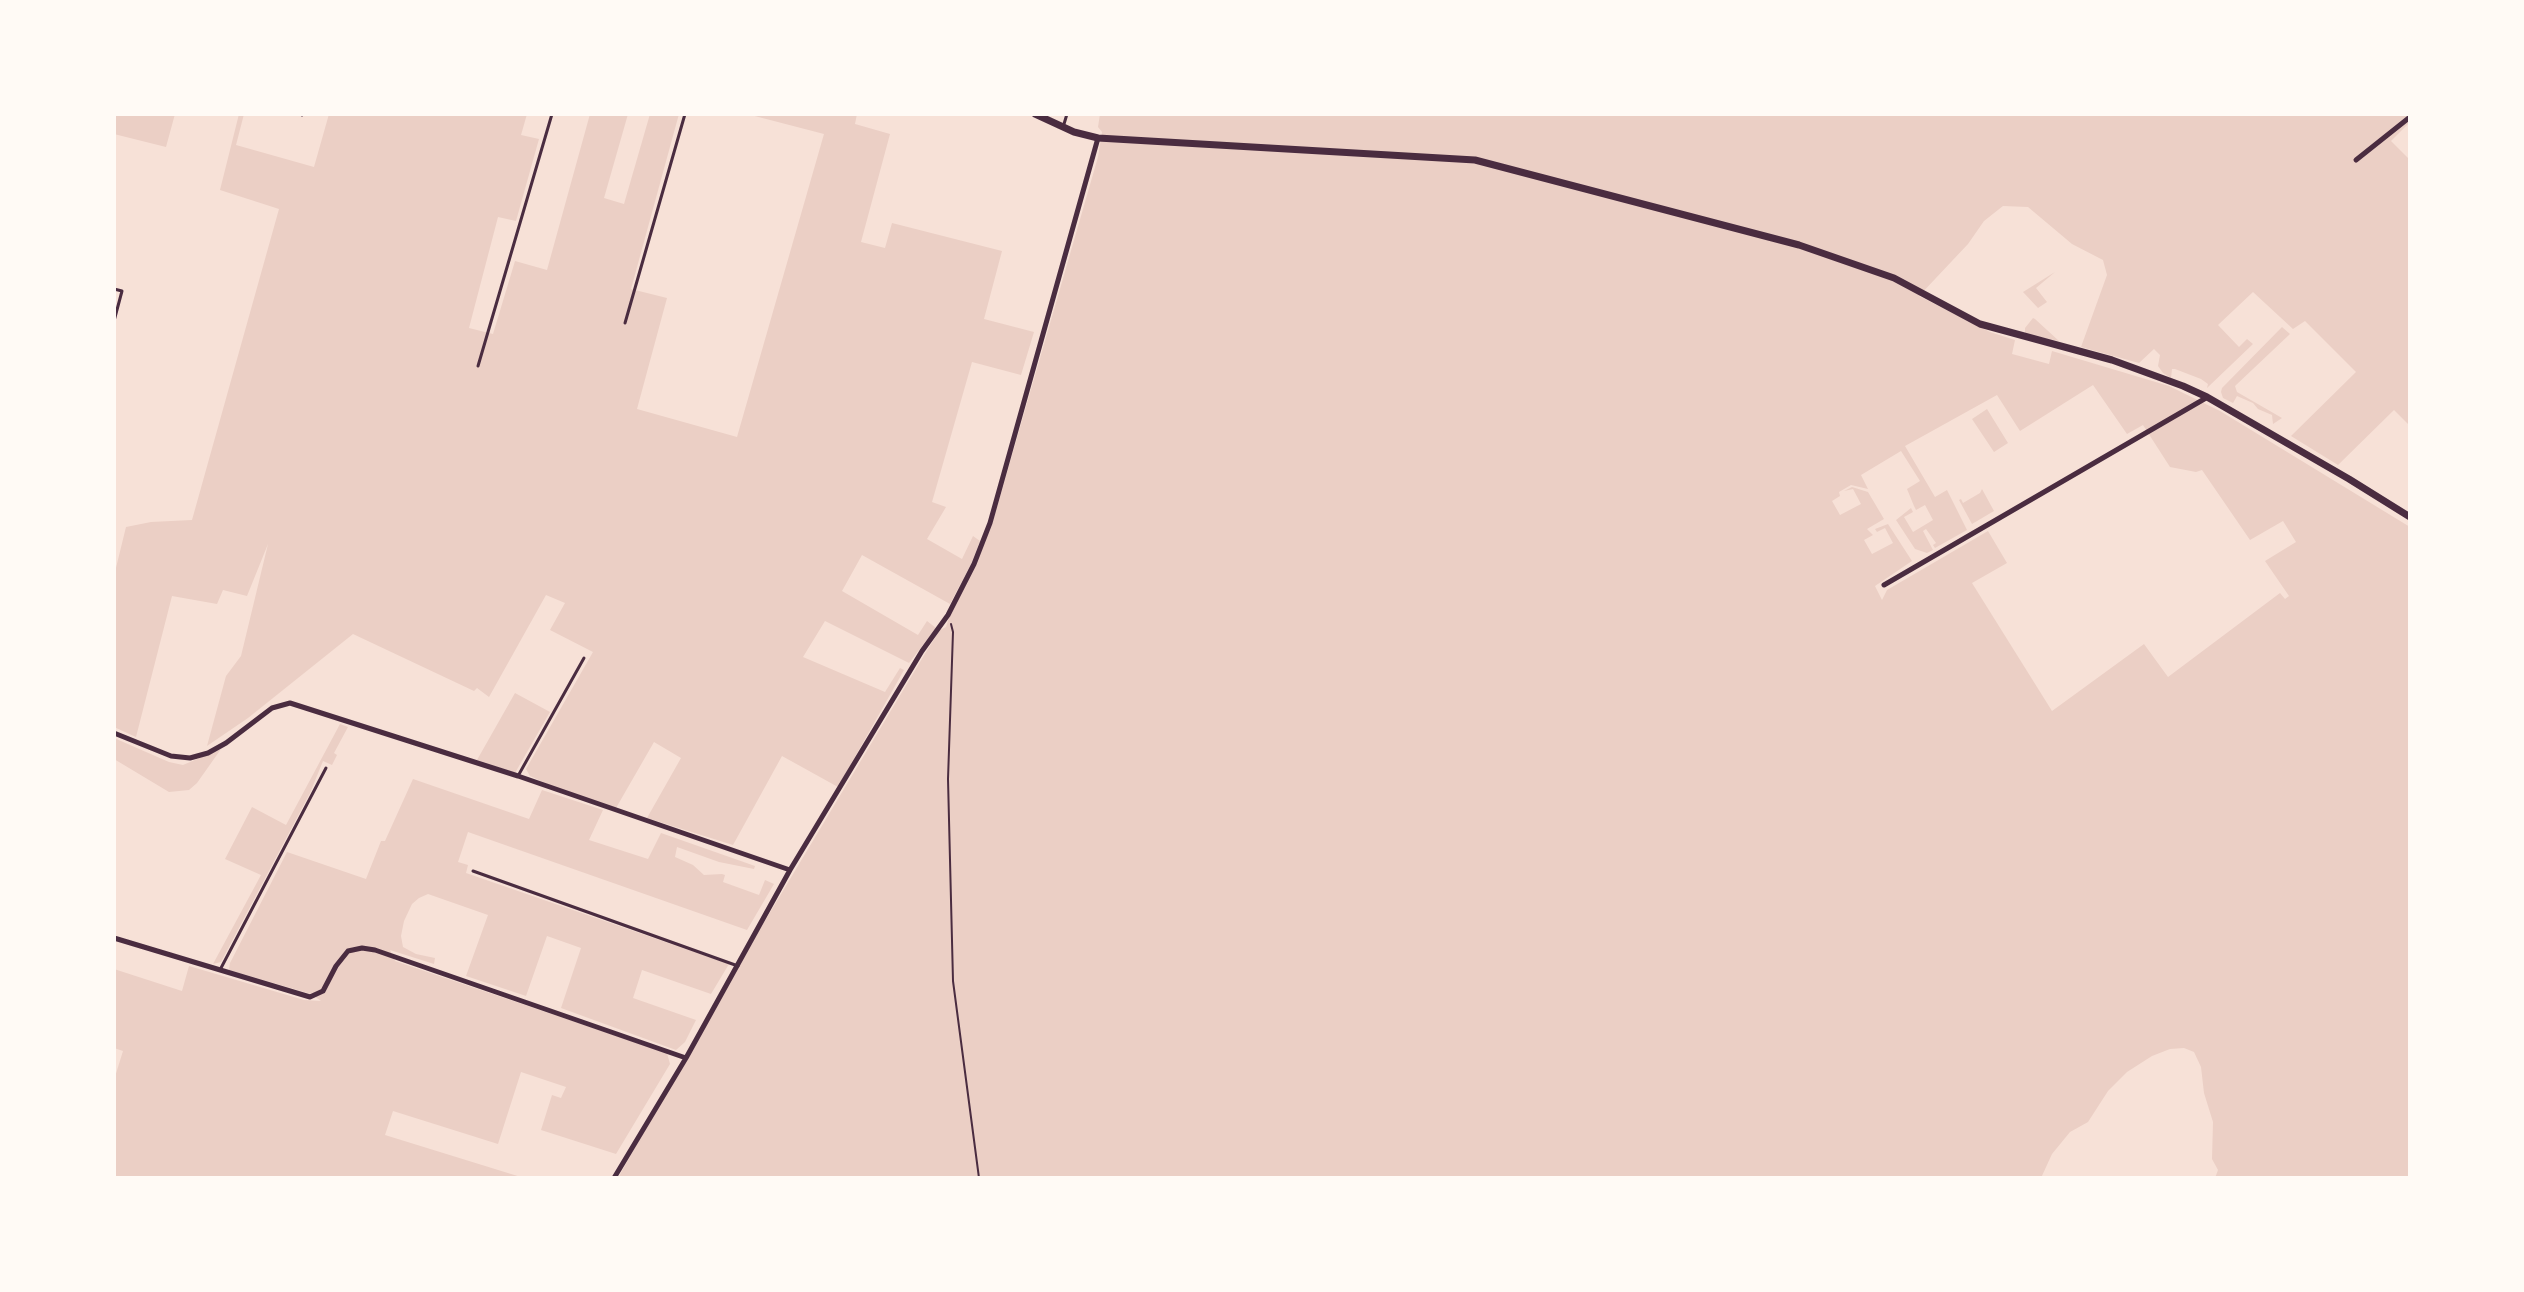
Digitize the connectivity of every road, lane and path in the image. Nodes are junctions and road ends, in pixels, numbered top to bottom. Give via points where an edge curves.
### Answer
1 (552, 114) edge
2 (685, 114) edge
3 (1035, 114) edge
4 (1067, 114) edge
5 (2410, 117) edge
6 (1063, 128) junction
7 (1098, 138) junction
8 (2356, 160) dead end
9 (114, 289) edge
10 (114, 321) edge
11 (625, 323) dead end
12 (478, 366) dead end
13 (2207, 397) junction
14 (2410, 517) edge
15 (1884, 585) dead end
16 (948, 615) junction
17 (584, 658) dead end
18 (114, 733) edge
19 (326, 768) dead end
20 (518, 776) junction
21 (790, 870) junction
22 (473, 871) dead end
23 (114, 938) edge
24 (738, 966) junction
25 (219, 971) junction
26 (686, 1058) junction
27 (614, 1178) edge
28 (979, 1178) edge

1 - 12 lane
2 - 11 lane
3 - 6 street
4 - 6 lane
5 - 8 street
6 - 7 street
7 - 13 street via 1451,157 1514,169 1844,259 1894,278 1980,324 2112,360
7 - 16 street via 990,523
9 - 10 lane via 122,291
13 - 14 street
13 - 15 street
16 - 21 street
16 - 28 path via 953,632 948,779 953,981
17 - 20 lane
18 - 20 street via 171,756 190,758 226,743 272,708 290,703
19 - 25 lane
20 - 21 street
21 - 24 street
22 - 24 lane
23 - 25 street
24 - 26 street
25 - 26 street via 318,996 348,951 375,950
26 - 27 street

